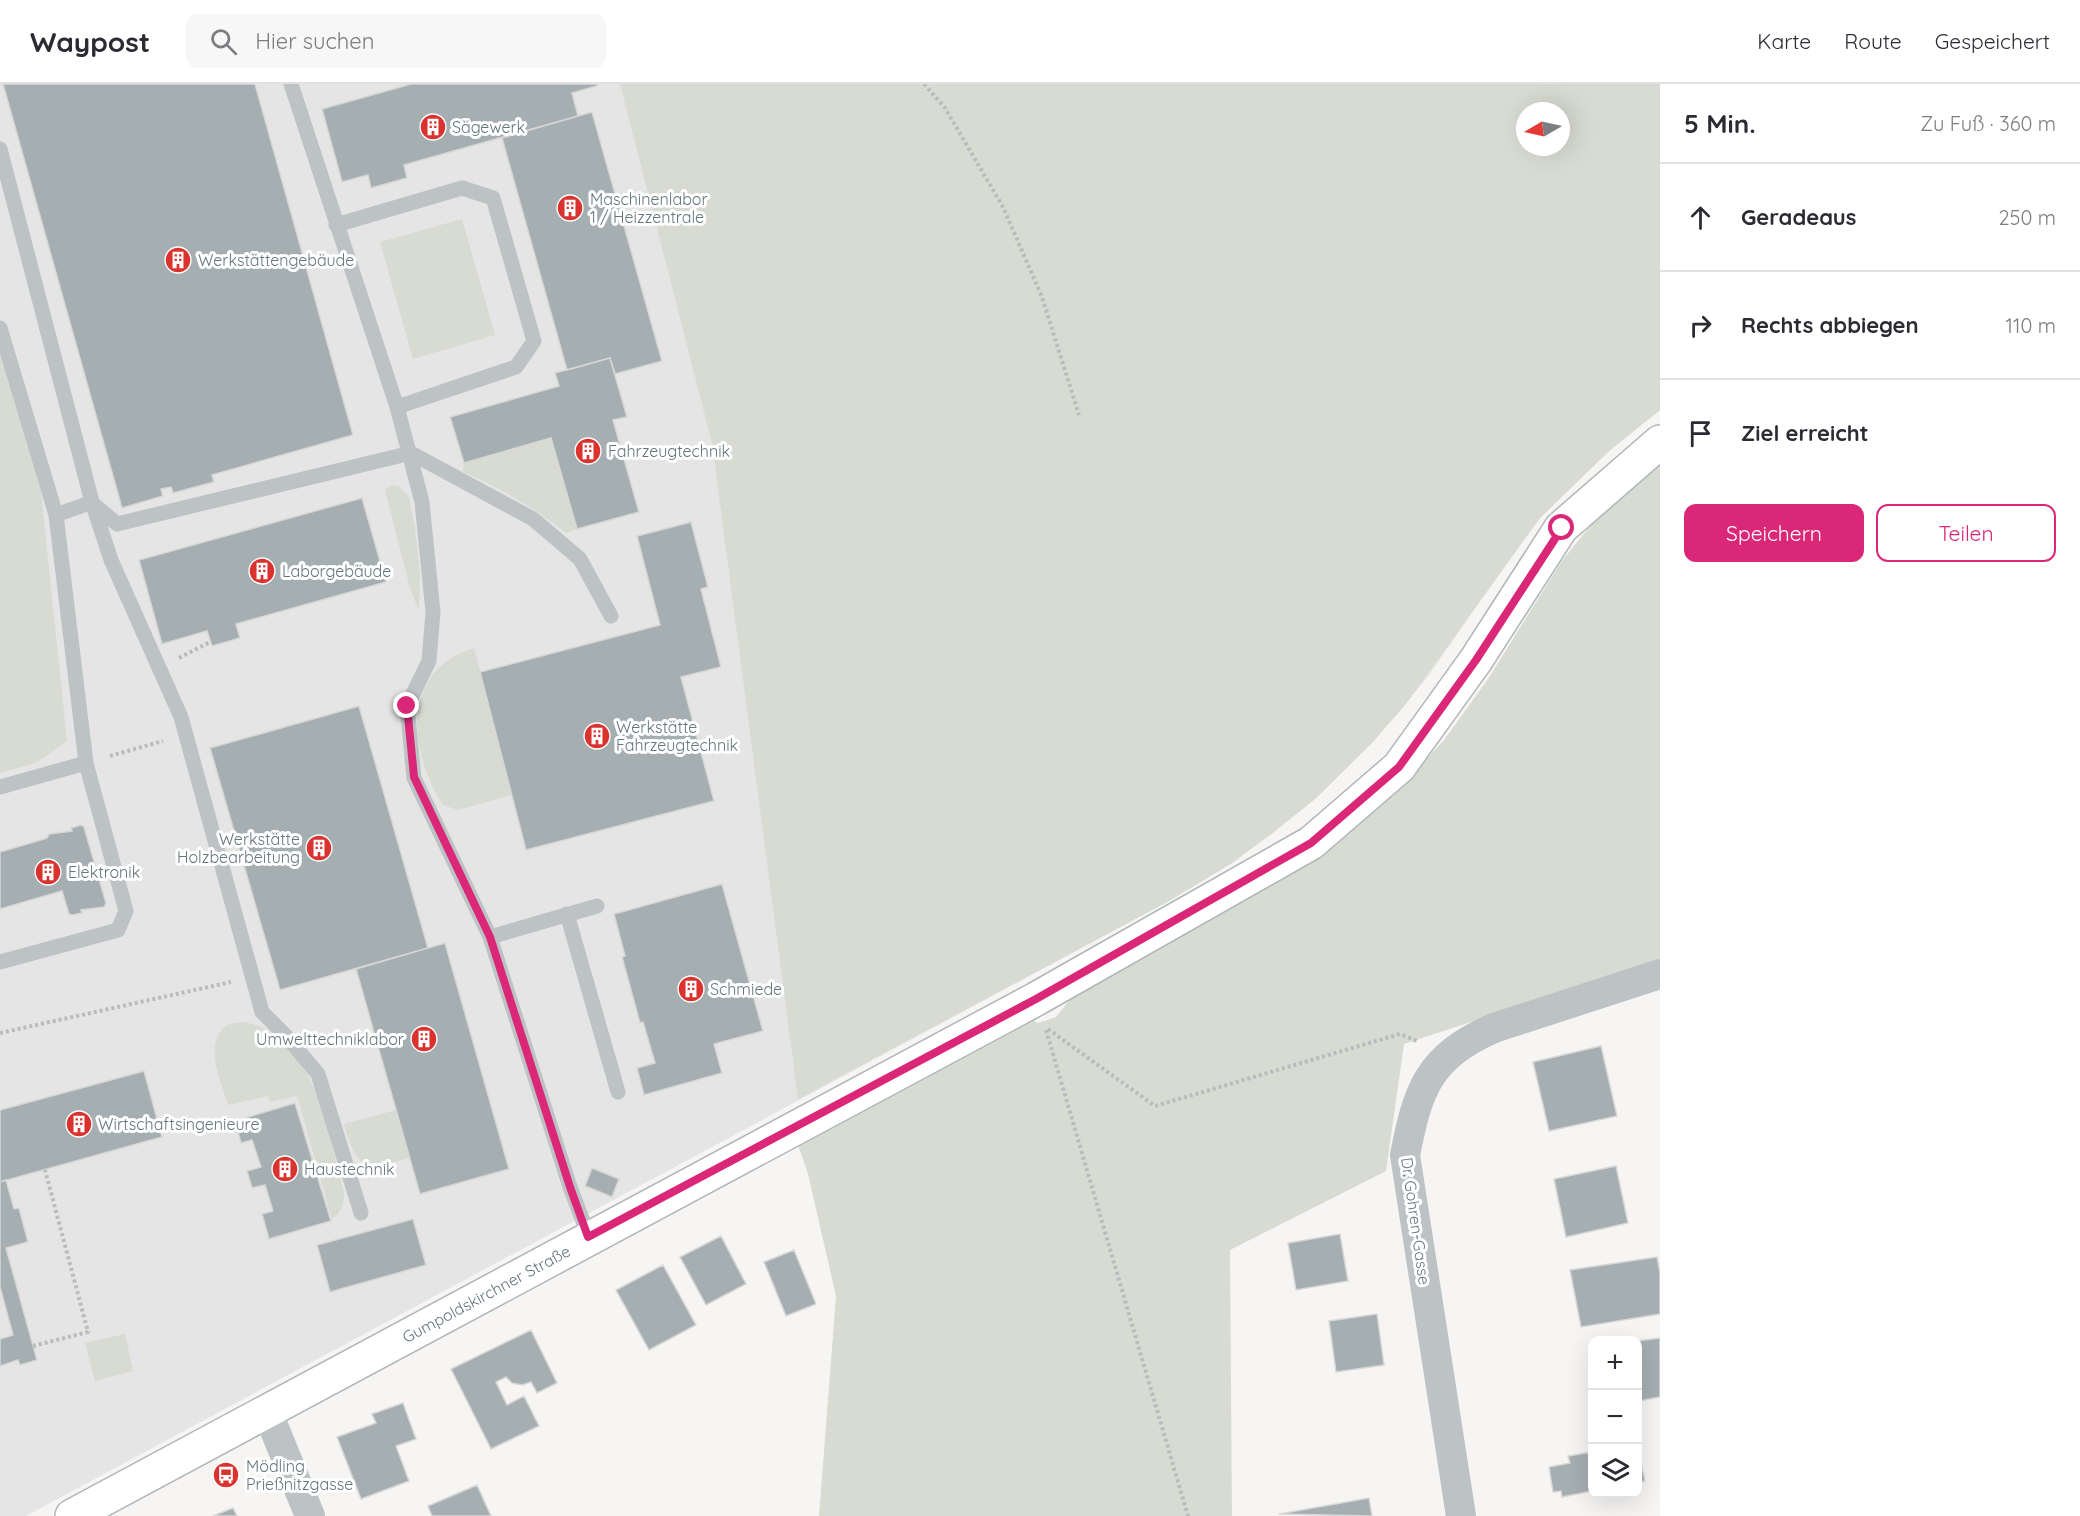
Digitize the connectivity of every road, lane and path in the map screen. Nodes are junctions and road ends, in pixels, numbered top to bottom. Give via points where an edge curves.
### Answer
1 (291, 84) edge
2 (924, 84) edge
3 (0, 149) edge
4 (336, 225) junction
5 (0, 328) edge
6 (397, 407) junction
7 (1079, 415) dead end
8 (1660, 442) edge
9 (411, 453) junction
10 (92, 502) junction
11 (56, 515) junction
12 (611, 616) dead end
13 (210, 642) dead end
14 (160, 668) junction
15 (152, 744) dead end
16 (86, 763) junction
17 (0, 786) edge
18 (597, 906) dead end
19 (567, 914) junction
20 (490, 937) junction
21 (0, 962) edge
22 (1660, 974) edge
23 (252, 977) junction
24 (0, 1034) edge
25 (1448, 1055) junction
26 (618, 1092) dead end
27 (45, 1170) dead end
28 (361, 1213) dead end
29 (588, 1237) junction
30 (33, 1346) dead end
31 (267, 1411) junction
32 (72, 1516) edge
33 (310, 1516) edge
34 (1188, 1516) edge
35 (1461, 1516) edge

1 - 4 lane
2 - 7 path via 945,108 1003,207 1042,297
3 - 10 lane
4 - 6 lane
4 - 6 lane via 462,188 493,198 534,341 516,367
5 - 11 lane
6 - 9 lane
8 - 29 main road, Gumpoldskirchner Straße via 1562,528 1476,660 1399,767 1311,843 1036,999
9 - 10 lane via 117,524
9 - 12 lane via 532,519 580,559
9 - 20 lane via 422,502 433,612 429,661 407,706 414,777
10 - 11 lane
10 - 14 lane via 111,560
11 - 16 lane
13 - 14 path
14 - 23 lane via 181,717
15 - 16 path
16 - 17 lane
16 - 21 lane via 126,911 118,930
18 - 19 lane
19 - 20 lane
19 - 26 lane
20 - 29 lane
22 - 25 street, Dr. Gohren-Gasse via 1494,1028 1469,1039
23 - 24 path
23 - 28 lane via 262,1012 318,1074
25 - 34 path via 1400,1034 1155,1106 1045,1026
25 - 35 street, Dr. Gohren-Gasse via 1428,1077 1414,1106 1405,1155
27 - 30 path via 88,1332
29 - 31 main road, Gumpoldskirchner Straße
31 - 32 main road, Gumpoldskirchner Straße
31 - 33 street

